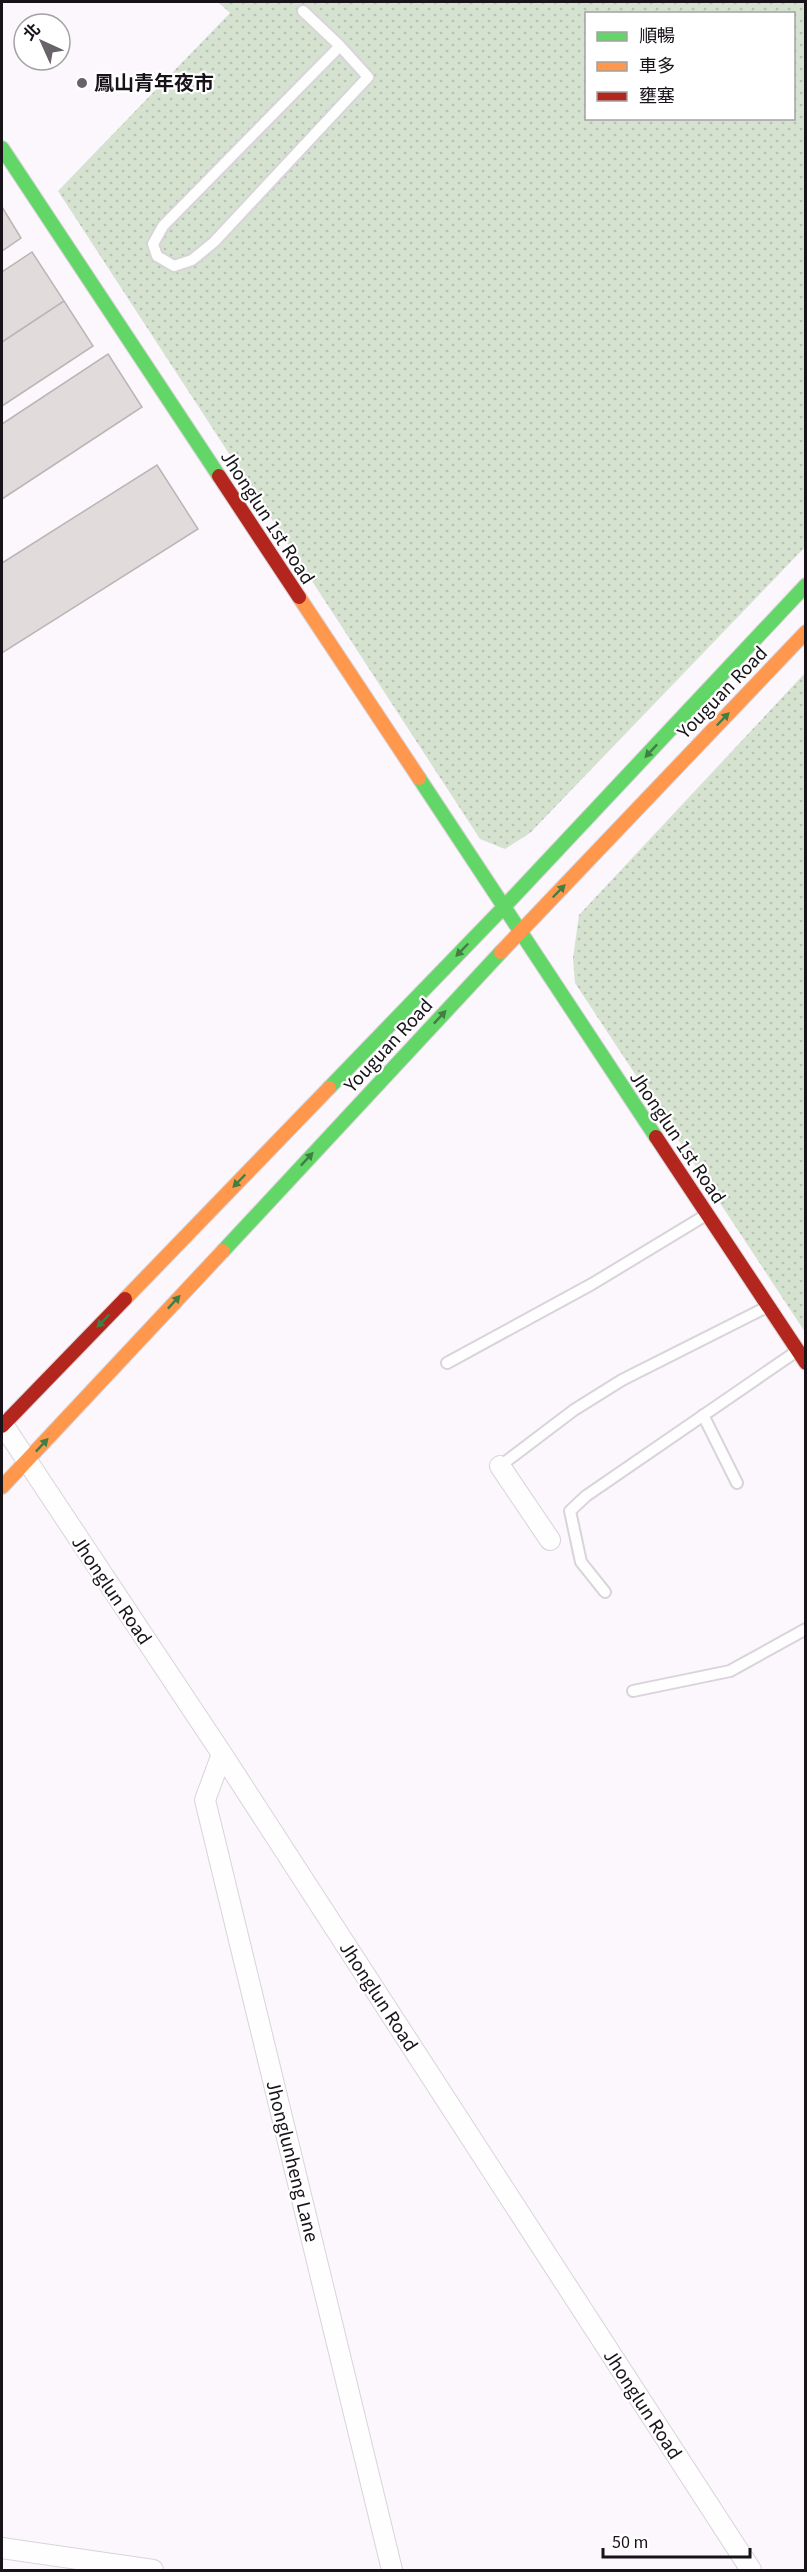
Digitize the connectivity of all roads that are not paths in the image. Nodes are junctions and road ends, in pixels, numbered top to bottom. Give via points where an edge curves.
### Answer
1 (303, 11) dead end
2 (340, 46) junction
3 (2, 148) edge
4 (806, 585) edge
5 (806, 632) edge
6 (503, 908) junction
7 (519, 933) junction
8 (706, 1214) junction
9 (768, 1307) junction
10 (797, 1351) junction
11 (447, 1363) dead end
12 (806, 1364) edge
13 (703, 1415) junction
14 (2, 1425) edge
15 (26, 1461) junction
16 (500, 1466) joint
17 (737, 1483) dead end
18 (2, 1487) edge
19 (549, 1540) dead end
20 (605, 1592) dead end
21 (806, 1629) edge
22 (633, 1691) dead end
23 (222, 1754) junction
24 (2, 2548) edge
25 (153, 2571) edge
26 (392, 2571) edge
27 (751, 2571) edge

1 - 2 lane
2 - 2 lane via 163,226 153,244 157,256 174,266 192,260 214,242 368,77
3 - 6 street, Jhonglun 1st Road
4 -> 6 street, Youguan Road
7 -> 5 street, Youguan Road
6 - 7 street, Jhonglun 1st Road
6 -> 14 street, Youguan Road
7 - 8 street, Jhonglun 1st Road
15 -> 7 street, Youguan Road
8 - 9 street, Jhonglun 1st Road
8 - 11 lane via 592,1284
9 - 10 street, Jhonglun 1st Road
9 - 16 lane via 622,1380 574,1410
10 - 12 street, Jhonglun 1st Road
10 - 13 lane
13 - 17 lane
13 - 20 lane via 570,1511 581,1562
14 - 15 street, Jhonglun Road
15 - 18 street, Youguan Road
15 - 23 street, Jhonglun Road
16 - 19 street
21 - 22 lane via 730,1671
23 - 26 street, Jhonglunheng Lane via 205,1800
23 - 27 street, Jhonglun Road
24 - 25 street

